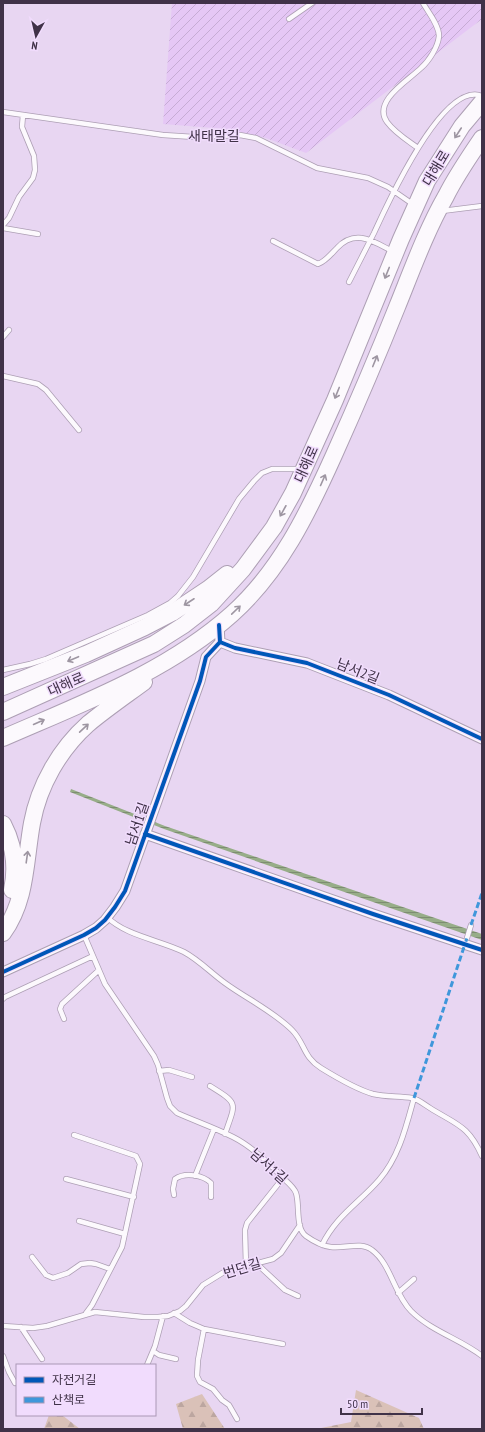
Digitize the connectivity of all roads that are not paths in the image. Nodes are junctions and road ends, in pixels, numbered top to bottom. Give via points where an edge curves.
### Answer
1 (312, 3) edge
2 (422, 3) edge
3 (289, 19) dead end
4 (482, 96) edge
5 (482, 102) edge
6 (3, 112) edge
7 (23, 115) junction
8 (482, 138) edge
9 (418, 148) junction
10 (394, 191) junction
11 (415, 206) junction
12 (482, 206) edge
13 (438, 212) junction
14 (3, 226) edge
15 (38, 234) dead end
16 (370, 240) junction
17 (273, 241) dead end
18 (395, 253) junction
19 (348, 282) dead end
20 (9, 330) dead end
21 (3, 337) edge
22 (3, 376) edge
23 (79, 430) dead end
24 (303, 469) junction
25 (262, 542) junction
26 (219, 625) junction
27 (220, 642) junction
28 (183, 651) junction
29 (3, 670) edge
30 (3, 687) edge
31 (3, 712) edge
32 (3, 738) edge
33 (482, 739) edge
34 (3, 824) edge
35 (146, 832) junction
36 (3, 914) edge
37 (107, 917) junction
38 (471, 925) dead end
39 (3, 932) edge
40 (84, 935) junction
41 (466, 938) dead end
42 (482, 950) edge
43 (93, 956) junction
44 (99, 970) junction
45 (3, 972) edge
46 (3, 999) edge
47 (64, 1019) dead end
48 (159, 1071) junction
49 (192, 1077) dead end
50 (210, 1086) dead end
51 (414, 1098) junction
52 (214, 1129) junction
53 (225, 1134) junction
54 (74, 1135) dead end
55 (482, 1156) edge
56 (195, 1176) junction
57 (283, 1178) junction
58 (66, 1179) dead end
59 (174, 1195) dead end
60 (134, 1197) junction
61 (211, 1197) dead end
62 (79, 1221) dead end
63 (300, 1225) junction
64 (125, 1234) junction
65 (322, 1245) junction
66 (32, 1257) dead end
67 (257, 1264) junction
68 (246, 1266) junction
69 (110, 1270) junction
70 (414, 1279) dead end
71 (398, 1293) junction
72 (298, 1296) dead end
73 (174, 1313) junction
74 (86, 1314) junction
75 (163, 1316) junction
76 (3, 1326) edge
77 (21, 1328) junction
78 (204, 1329) junction
79 (283, 1344) dead end
80 (153, 1351) junction
81 (3, 1356) edge
82 (482, 1356) edge
83 (42, 1359) dead end
84 (176, 1359) dead end
85 (147, 1364) edge
86 (15, 1383) dead end
87 (237, 1419) dead end

1 - 3 lane
2 - 9 lane via 437,28 438,41 423,67 390,94 385,103 384,113 386,121
4 - 9 lane via 476,93 462,97 444,112
5 -> 11 highway, 대해로 via 462,126 427,181
6 - 7 lane, 새태말길
7 - 10 lane, 새태말길 via 163,135 240,135 256,138 317,168 368,178
7 - 14 lane via 22,127 34,156 35,170 33,178
8 - 13 highway, 대해로
9 - 10 lane
10 - 11 lane, 새태말길
10 - 16 lane
11 - 18 highway, 대해로
12 - 13 lane
26 -> 13 highway, 대해로 via 263,583 288,547 307,512 355,409
14 - 15 lane
16 - 17 lane via 350,238 340,244 324,262 318,264
16 - 18 lane
16 - 19 lane
18 -> 24 highway, 대해로 via 338,392
20 - 21 lane
22 - 23 lane via 38,384
24 -> 25 highway, 대해로 via 274,527
24 - 29 lane via 272,469 262,473 254,481 239,499 193,578 170,603 46,659
25 -> 30 highway via 208,589 172,613 86,654
25 - 31 highway, 대해로 via 211,604 184,625 154,644
26 - 27 street
26 - 28 highway, 대해로
27 - 33 street, 남서2길 via 235,648 307,663 389,695
27 - 35 street, 남서1길 via 206,657 200,681
32 -> 28 highway, 대해로 via 132,680
39 -> 28 highway via 20,901 32,822 39,798 58,759 89,724
34 - 36 highway via 9,834 14,870 11,895
35 - 37 street, 남서1길 via 125,891
35 - 42 street via 243,869
37 - 40 street, 남서1길
37 - 51 lane via 119,927 192,957 291,1029 300,1040 306,1055 321,1068 371,1093
38 - 41 lane
40 - 43 lane, 남서1길
40 - 45 street, 남서1길
43 - 44 lane, 남서1길
43 - 46 lane
44 - 47 lane via 62,1004 60,1009
44 - 48 lane, 남서1길 via 111,995 154,1056
48 - 49 lane via 169,1070
48 - 52 lane, 남서1길 via 170,1106 177,1113
50 - 53 lane via 230,1098 233,1104
51 - 55 lane via 464,1128
51 - 65 lane via 404,1134 392,1163 375,1184 334,1224
52 - 53 lane, 남서1길
52 - 56 lane
53 - 57 lane, 남서1길 via 252,1150
54 - 60 lane via 136,1156 140,1164
56 - 59 lane via 175,1179
56 - 61 lane via 207,1179 211,1183
57 - 63 lane, 남서1길 via 296,1193
57 - 68 lane via 246,1223
58 - 60 lane
60 - 64 lane
62 - 64 lane
63 - 65 lane via 305,1236
63 - 67 lane, 번던길 via 281,1253 273,1259
64 - 69 lane via 122,1247
65 - 71 lane via 363,1246 373,1250 393,1279
66 - 69 lane via 46,1275 53,1278 68,1273 81,1264 96,1264
67 - 68 lane, 번던길
67 - 72 lane via 285,1290
68 - 73 lane, 번던길 via 210,1279 186,1306
69 - 74 lane
70 - 71 lane
71 - 82 lane via 411,1311
73 - 75 lane, 번던길
73 - 78 lane
74 - 75 lane, 번던길 via 95,1312 144,1317
74 - 77 lane, 번던길 via 46,1326
75 - 80 lane
76 - 77 lane, 번던길
77 - 83 lane
78 - 79 lane
78 - 87 lane via 197,1376 200,1382 213,1389 229,1405
80 - 84 lane
80 - 85 lane
81 - 86 lane

